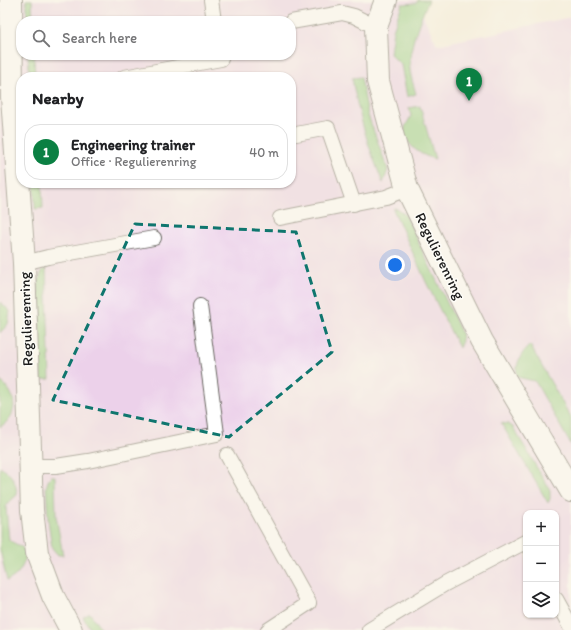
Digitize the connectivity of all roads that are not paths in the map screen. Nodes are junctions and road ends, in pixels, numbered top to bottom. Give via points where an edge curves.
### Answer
1 (11, 0) edge
2 (211, 0) edge
3 (386, 0) edge
4 (213, 16) edge
5 (296, 21) edge
6 (376, 27) junction
7 (211, 60) edge
8 (150, 72) edge
9 (16, 80) edge
10 (296, 134) edge
11 (21, 188) edge
12 (408, 189) junction
13 (354, 204) junction
14 (280, 218) dead end
15 (154, 238) dead end
16 (24, 263) junction
17 (200, 306) dead end
18 (227, 455) dead end
19 (30, 466) junction
20 (570, 489) edge
21 (523, 543) edge
22 (559, 604) edge
23 (571, 626) edge
24 (70, 630) edge
25 (268, 630) edge
26 (369, 630) edge

1 - 9 street, Regulierenring
2 - 4 lane
3 - 6 street, Regulierenring
5 - 6 lane via 342,13
6 - 12 street, Regulierenring via 378,81
7 - 8 lane
10 - 13 lane via 328,128
11 - 16 street, Regulierenring
12 - 13 lane
12 - 20 street, Regulierenring via 482,341
13 - 14 lane
15 - 16 lane
16 - 19 street, Regulierenring
17 - 19 lane via 217,434 88,461 56,466
18 - 25 lane via 309,603
19 - 24 street, Regulierenring via 37,554 52,596
21 - 26 lane via 445,584
22 - 23 lane

